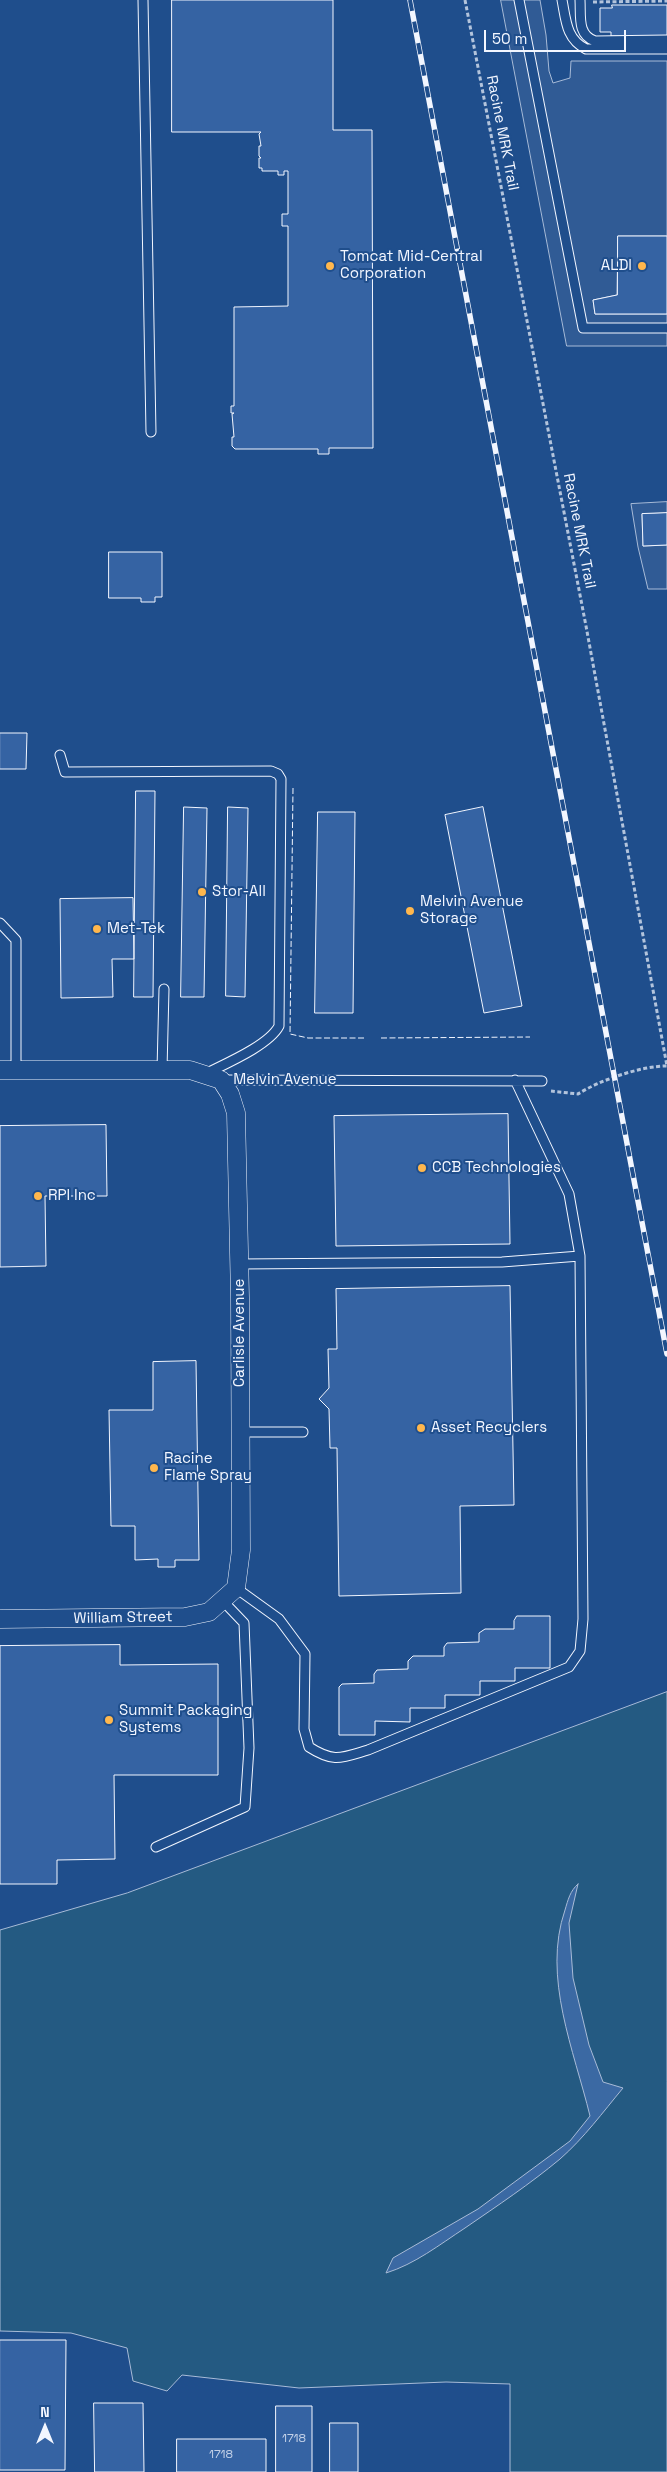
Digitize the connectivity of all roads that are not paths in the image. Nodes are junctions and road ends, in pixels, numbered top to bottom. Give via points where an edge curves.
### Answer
1 (143, 0) edge
2 (519, 0) edge
3 (562, 0) edge
4 (580, 1) edge
5 (667, 40) edge
6 (667, 49) edge
7 (667, 328) edge
8 (151, 432) dead end
9 (60, 755) dead end
10 (0, 923) edge
11 (164, 989) dead end
12 (8, 1070) edge
13 (162, 1070) junction
14 (214, 1077) junction
15 (515, 1080) junction
16 (539, 1081) road end
17 (580, 1256) junction
18 (239, 1264) junction
19 (240, 1432) junction
20 (303, 1432) dead end
21 (236, 1588) junction
22 (223, 1601) junction
23 (0, 1619) edge
24 (156, 1847) dead end

1 - 8 lane
2 - 7 lane via 583,328
3 - 6 lane via 567,27 576,43 586,49
4 - 5 lane via 581,29 587,38 595,41
9 - 14 lane via 65,772 271,771 281,779 279,1026 276,1032
10 - 12 lane via 16,940
11 - 13 lane
12 - 13 street, Melvin Avenue
13 - 14 street, Melvin Avenue via 190,1070
14 - 15 lane, Melvin Avenue
14 - 18 street, Carlisle Avenue via 230,1094 236,1113
15 - 16 lane, Melvin Avenue
15 - 17 lane via 569,1194
17 - 18 lane via 502,1262
17 - 21 lane via 583,1619 580,1651 569,1667 337,1760 309,1746 304,1729 305,1654 279,1619
18 - 19 street, Carlisle Avenue
19 - 20 lane
19 - 21 street, Carlisle Avenue via 242,1550
21 - 22 street, William Street
22 - 23 street, William Street via 209,1612 185,1617
22 - 24 lane via 244,1623 249,1748 245,1807

